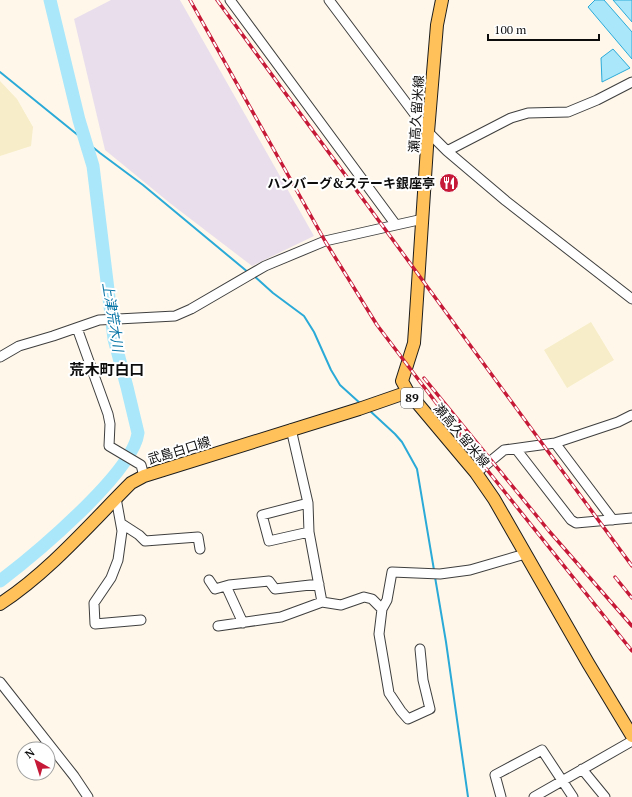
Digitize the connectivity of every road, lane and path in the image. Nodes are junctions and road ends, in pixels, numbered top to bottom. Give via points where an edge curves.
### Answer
1 (230, 0) edge
2 (329, 0) edge
3 (442, 0) edge
4 (632, 82) edge
5 (428, 132) junction
6 (447, 151) junction
7 (422, 219) junction
8 (396, 225) junction
9 (632, 299) edge
10 (77, 328) junction
11 (0, 357) edge
12 (408, 392) junction
13 (632, 415) edge
14 (291, 430) junction
15 (555, 443) junction
16 (516, 449) junction
17 (142, 471) junction
18 (476, 473) junction
19 (116, 498) junction
20 (308, 503) junction
21 (632, 518) edge
22 (613, 520) junction
23 (122, 524) junction
24 (310, 532) junction
25 (200, 549) dead end
26 (525, 554) junction
27 (209, 580) dead end
28 (319, 584) junction
29 (226, 586) junction
30 (322, 602) junction
31 (0, 604) edge
32 (382, 609) junction
33 (141, 620) dead end
34 (243, 623) junction
35 (218, 626) dead end
36 (420, 650) dead end
37 (0, 682) edge
38 (632, 736) edge
39 (632, 741) edge
40 (582, 770) junction
41 (563, 781) junction
42 (550, 793) edge
43 (88, 797) edge
44 (501, 797) edge
45 (534, 797) edge
46 (573, 797) edge
47 (605, 797) edge

1 - 8 street
2 - 5 street
3 - 5 main road, 瀬高久留米線 / 89 via 437,25
4 - 6 street via 568,112 528,113 511,118
5 - 6 street
5 - 7 main road, 瀬高久留米線 / 89
6 - 9 street via 506,201
7 - 8 street
7 - 12 main road, 瀬高久留米線 / 89 via 414,343 402,381
8 - 10 street via 325,241 265,266 175,316 99,320
10 - 11 street via 19,346
10 - 17 street via 108,414 109,446
12 - 14 main road, 武島白口線
12 - 18 main road, 瀬高久留米線 / 89
13 - 15 street
14 - 17 main road, 武島白口線
14 - 20 street
15 - 16 street
15 - 22 street
16 - 18 street via 504,450
16 - 22 street via 571,520 576,523
17 - 19 main road, 武島白口線
18 - 26 main road, 瀬高久留米線 / 89 via 503,513
19 - 23 street
19 - 31 main road, 武島白口線 via 68,548
20 - 24 street
20 - 24 street via 262,515 269,541
21 - 22 street
23 - 25 street via 145,541 198,537
23 - 33 street via 118,560 111,578 94,604 95,624
24 - 28 street
26 - 32 street via 470,570 440,574 392,572 387,600
26 - 38 main road, 瀬高久留米線 / 89
27 - 29 street via 215,589
28 - 29 street via 276,589 269,581
28 - 30 street
29 - 34 street
30 - 32 street via 341,605 364,597 372,599
30 - 34 street via 281,617
32 - 36 street via 379,634 389,694 408,719 430,709 423,680
34 - 35 street
37 - 43 street
39 - 40 street
40 - 41 street
40 - 47 street
41 - 42 street
41 - 44 street via 542,750 495,775
41 - 46 street
42 - 45 street

